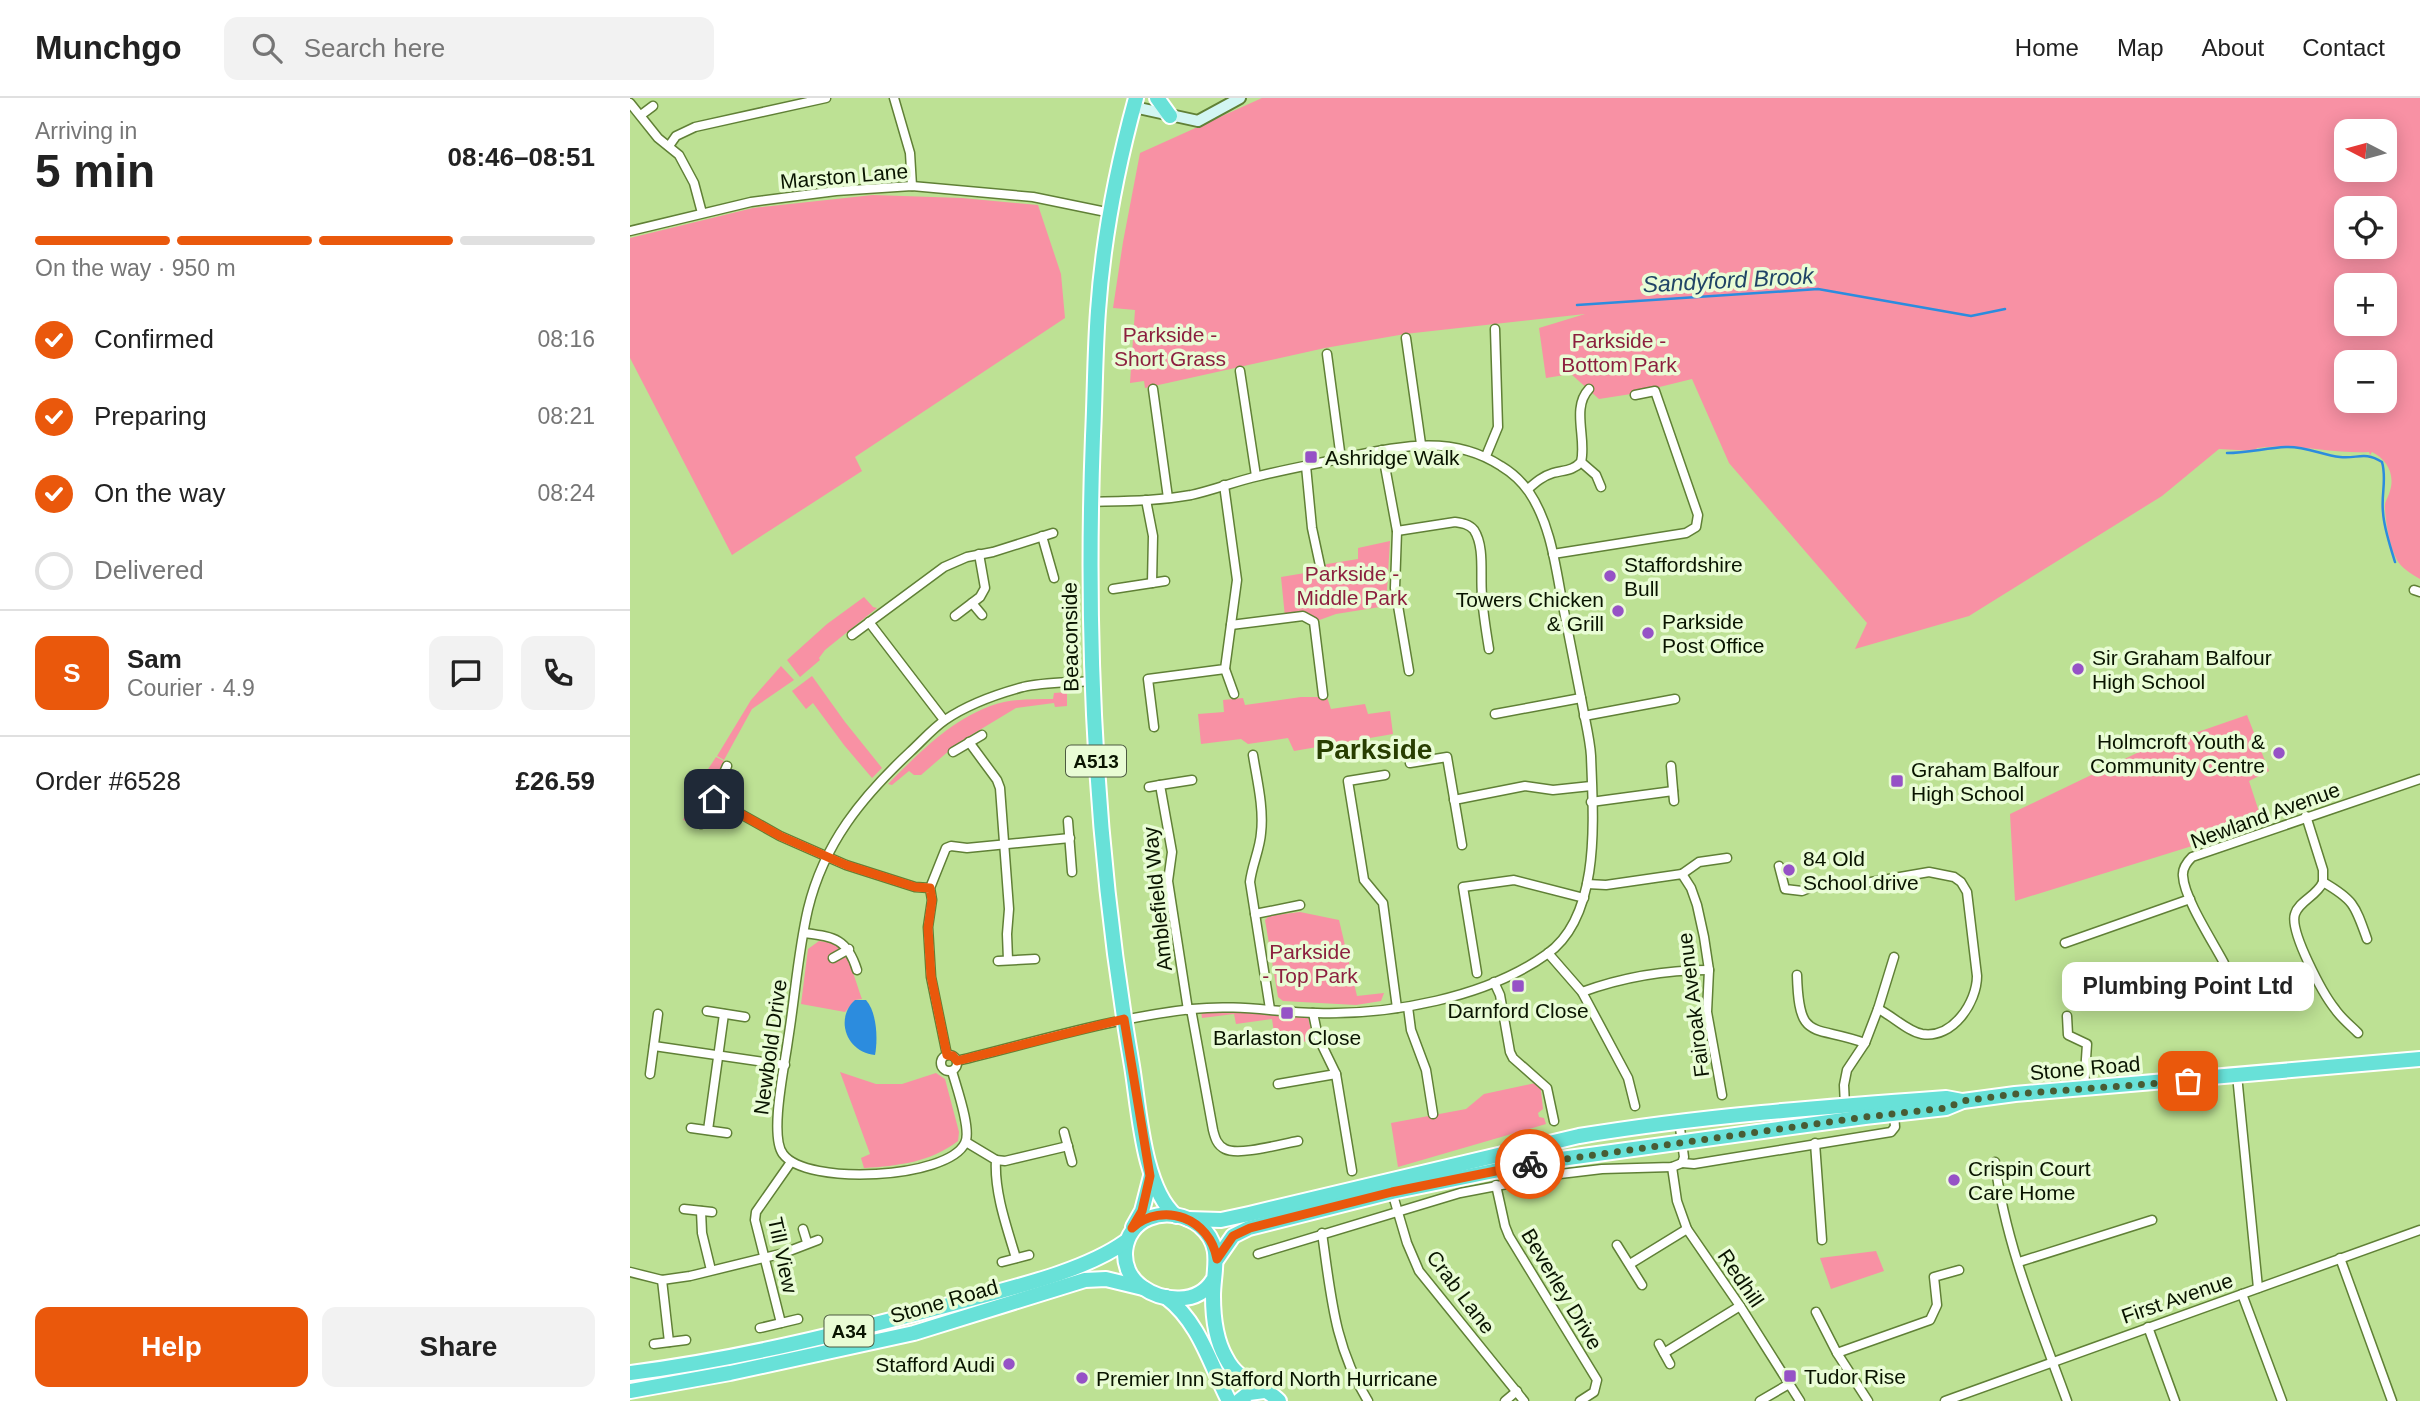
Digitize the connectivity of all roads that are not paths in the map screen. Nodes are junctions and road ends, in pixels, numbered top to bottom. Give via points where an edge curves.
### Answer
1 (826, 98) edge
2 (894, 98) edge
3 (1157, 98) edge
4 (1240, 98) edge
5 (630, 103) edge
6 (1135, 103) edge
7 (653, 106) dead end
8 (641, 116) junction
9 (1170, 116) junction
10 (669, 146) junction
11 (912, 186) junction
12 (702, 213) junction
13 (1111, 214) junction
14 (630, 231) edge
15 (1495, 329) dead end
16 (1406, 338) dead end
17 (1327, 354) dead end
18 (1240, 371) dead end
19 (1153, 389) dead end
20 (1589, 389) dead end
21 (1635, 396) dead end
22 (1421, 444) junction
23 (1382, 450) junction
24 (1486, 456) junction
25 (1341, 459) junction
26 (1581, 462) junction
27 (1306, 466) junction
28 (1256, 476) junction
29 (1224, 485) junction
30 (1601, 487) dead end
31 (1528, 489) junction
32 (1168, 498) junction
33 (1146, 500) junction
34 (1090, 502) junction
35 (1398, 531) junction
36 (1053, 533) dead end
37 (1042, 537) junction
38 (979, 554) junction
39 (1553, 554) junction
40 (1321, 570) dead end
41 (1054, 578) dead end
42 (1165, 581) dead end
43 (1152, 583) junction
44 (1114, 589) dead end
45 (972, 603) junction
46 (982, 615) dead end
47 (955, 616) dead end
48 (869, 622) junction
49 (1231, 625) junction
50 (852, 635) dead end
51 (1489, 649) dead end
52 (1225, 669) junction
53 (1409, 671) dead end
54 (1091, 681) junction
55 (1234, 694) dead end
56 (1323, 695) dead end
57 (1581, 698) junction
58 (1675, 699) dead end
59 (1495, 714) dead end
60 (1584, 716) junction
61 (944, 720) junction
62 (1154, 727) dead end
63 (982, 735) dead end
64 (969, 743) junction
65 (953, 752) dead end
66 (1253, 755) dead end
67 (1410, 763) dead end
68 (727, 765) dead end
69 (1671, 766) dead end
70 (1385, 775) dead end
71 (1192, 779) dead end
72 (2420, 779) edge
73 (1160, 785) junction
74 (1591, 786) junction
75 (1149, 787) dead end
76 (1673, 791) junction
77 (714, 799) junction
78 (1454, 800) junction
79 (1674, 801) dead end
80 (1591, 802) junction
81 (2306, 816) junction
82 (1068, 821) dead end
83 (701, 824) dead end
84 (1070, 838) junction
85 (1005, 845) junction
86 (1462, 845) dead end
87 (827, 857) junction
88 (1727, 858) dead end
89 (1779, 866) dead end
90 (1072, 872) dead end
91 (1682, 874) junction
92 (2323, 882) junction
93 (1587, 884) junction
94 (930, 888) junction
95 (1584, 898) junction
96 (2190, 899) junction
97 (1300, 905) dead end
98 (1255, 914) junction
99 (804, 933) junction
100 (2367, 939) dead end
101 (2065, 943) dead end
102 (849, 949) junction
103 (1548, 953) junction
104 (1894, 957) dead end
105 (834, 958) dead end
106 (1035, 959) dead end
107 (1009, 960) junction
108 (999, 961) dead end
109 (2224, 963) dead end
110 (857, 970) dead end
111 (1709, 970) junction
112 (1477, 973) dead end
113 (1797, 975) dead end
114 (1494, 982) junction
115 (1582, 992) junction
116 (1408, 1007) junction
117 (1397, 1008) junction
118 (1270, 1009) junction
119 (1878, 1009) junction
120 (1190, 1010) junction
121 (707, 1011) dead end
122 (1313, 1013) junction
123 (658, 1014) dead end
124 (724, 1014) junction
125 (2067, 1016) dead end
126 (746, 1017) dead end
127 (1124, 1019) junction
128 (2358, 1033) dead end
129 (1865, 1044) junction
130 (654, 1046) junction
131 (718, 1055) junction
132 (947, 1055) junction
133 (2420, 1059) edge
134 (957, 1061) junction
135 (785, 1065) junction
136 (952, 1071) junction
137 (1336, 1073) junction
138 (650, 1074) dead end
139 (2237, 1075) junction
140 (1278, 1084) dead end
141 (2084, 1088) junction
142 (1722, 1095) dead end
143 (1963, 1101) junction
144 (1635, 1105) dead end
145 (1845, 1113) junction
146 (1433, 1114) dead end
147 (1894, 1114) junction
148 (1554, 1121) dead end
149 (1679, 1121) junction
150 (691, 1128) dead end
151 (708, 1130) junction
152 (1064, 1132) dead end
153 (727, 1133) dead end
154 (1292, 1139) dead end
155 (966, 1142) junction
156 (1681, 1143) junction
157 (1815, 1143) junction
158 (1068, 1146) junction
159 (996, 1160) junction
160 (790, 1162) junction
161 (1072, 1162) dead end
162 (1995, 1162) dead end
163 (1682, 1163) junction
164 (1672, 1167) junction
165 (1352, 1171) dead end
166 (1150, 1176) junction
167 (1496, 1185) junction
168 (1392, 1192) junction
169 (684, 1209) dead end
170 (701, 1211) junction
171 (712, 1212) dead end
172 (1398, 1213) junction
173 (1182, 1217) junction
174 (2152, 1220) dead end
175 (803, 1228) dead end
176 (1132, 1228) junction
177 (1687, 1229) junction
178 (2420, 1230) edge
179 (1322, 1233) junction
180 (818, 1240) dead end
181 (1822, 1240) dead end
182 (807, 1242) junction
183 (1125, 1242) junction
184 (1617, 1245) dead end
185 (1258, 1254) dead end
186 (1029, 1255) dead end
187 (765, 1257) junction
188 (1016, 1258) junction
189 (2340, 1258) junction
190 (1217, 1259) junction
191 (1002, 1262) dead end
192 (2019, 1262) junction
193 (1630, 1264) junction
194 (710, 1270) junction
195 (1959, 1270) dead end
196 (630, 1272) edge
197 (663, 1280) junction
198 (1213, 1280) junction
199 (1642, 1285) dead end
200 (2258, 1287) junction
201 (1143, 1288) junction
202 (2242, 1294) junction
203 (1166, 1297) junction
204 (1740, 1306) junction
205 (1816, 1312) dead end
206 (798, 1319) dead end
207 (780, 1323) junction
208 (2148, 1327) junction
209 (760, 1328) dead end
210 (686, 1340) dead end
211 (669, 1342) junction
212 (1659, 1344) dead end
213 (654, 1345) dead end
214 (1664, 1353) junction
215 (1837, 1353) junction
216 (2052, 1360) junction
217 (1670, 1364) dead end
218 (630, 1373) edge
219 (1789, 1384) junction
220 (630, 1391) edge
221 (1264, 1391) junction
222 (1517, 1391) junction
223 (1959, 1399) edge
224 (1229, 1401) edge
225 (1239, 1401) edge
226 (1279, 1401) edge
227 (1368, 1401) edge
228 (1505, 1401) edge
229 (1524, 1401) edge
230 (1580, 1401) edge
231 (1760, 1401) edge
232 (1800, 1401) edge
233 (1868, 1401) edge
234 (1945, 1401) edge
235 (2067, 1401) edge
236 (2175, 1401) edge
237 (2282, 1401) edge
238 (2392, 1401) edge

1 - 10 street via 695,127 676,136
2 - 11 street via 910,153
3 - 9 highway
4 - 9 street via 1198,121
5 - 8 street
6 - 9 street
6 - 13 highway, Beaconside / A513
7 - 8 street
8 - 10 street
10 - 12 street via 688,170
11 - 12 street, Marston Lane via 803,195
11 - 13 street, Marston Lane via 999,193
12 - 14 street, Marston Lane
13 - 34 highway, Beaconside / A513 via 1098,311
15 - 24 street via 1499,415
16 - 22 street
17 - 25 street
18 - 28 street
19 - 32 street
20 - 26 street via 1582,396 1580,409
21 - 39 street via 1655,391 1698,515 1696,527 1686,534
22 - 23 street
22 - 24 street via 1468,449
23 - 25 street
23 - 35 street
24 - 31 street
25 - 27 street
26 - 30 street via 1596,475
26 - 31 street
27 - 28 street
27 - 40 street via 1311,528
28 - 29 street
29 - 32 street
29 - 49 street via 1237,580
31 - 39 street
32 - 33 street
33 - 34 street
33 - 43 street via 1153,536
34 - 54 highway, Beaconside / A513
35 - 51 street via 1455,522 1472,528 1478,539
35 - 53 street via 1395,588
36 - 37 street
37 - 38 street
37 - 41 street
38 - 45 street via 985,588
38 - 48 street via 944,567
39 - 57 street
42 - 43 street
43 - 44 street
45 - 46 street
45 - 47 street
48 - 50 street
48 - 61 street
49 - 52 street
49 - 56 street via 1303,616 1314,622
52 - 55 street
52 - 62 street via 1149,679
54 - 61 street, Newbold Drive via 1026,687
54 - 127 highway, Beaconside / A513 via 1103,862
57 - 59 street
57 - 60 street
58 - 60 street
60 - 74 street
61 - 87 street, Newbold Drive via 855,808
63 - 64 street
64 - 65 street
64 - 85 street via 1000,788
66 - 98 street via 1262,822 1251,867
67 - 78 street via 1447,757
68 - 77 street
69 - 76 street
70 - 117 street via 1348,781 1364,880 1383,904
71 - 73 street
72 - 81 street, Newland Avenue
73 - 75 street
73 - 120 street, Amblefield Way via 1172,852 1168,881
74 - 78 street via 1553,790 1525,786
74 - 80 street
76 - 79 street
76 - 80 street
77 - 83 street
77 - 87 street
78 - 86 street
80 - 93 street
81 - 92 street
81 - 96 street, Newland Avenue via 2192,856 2183,879
82 - 84 street
84 - 85 street
84 - 90 street
85 - 94 street via 946,848
85 - 107 street
87 - 94 street
87 - 99 street, Newbold Drive
88 - 91 street via 1699,862
89 - 119 street via 1785,889 1802,891 1929,872 1961,882 1967,892 1977,976 1967,1011 1944,1032 1922,1034
91 - 93 street
91 - 111 street, Fairoak Avenue via 1697,905
92 - 100 street via 2347,896
92 - 128 street via 2317,893 2296,909 2295,928 2321,987
93 - 95 street
94 - 132 street via 931,976
95 - 103 street via 1573,926
95 - 112 street via 1514,880 1463,887
96 - 101 street
96 - 109 street, Newland Avenue
97 - 98 street
98 - 118 street
99 - 102 street via 832,937
99 - 135 street, Newbold Drive
102 - 105 street
102 - 110 street
103 - 114 street
103 - 115 street
104 - 119 street
106 - 107 street
107 - 108 street
111 - 115 street via 1615,980
111 - 142 street, Fairoak Avenue via 1707,1012
113 - 129 street via 1798,1007 1810,1026
114 - 116 street
114 - 148 street via 1510,1052 1547,1088
115 - 144 street via 1628,1078
116 - 117 street
116 - 146 street
117 - 122 street
118 - 120 street via 1227,1006
118 - 122 street
119 - 129 street
120 - 127 street
120 - 154 street, Amblefield Way via 1218,1144 1239,1151
121 - 124 street
122 - 137 street via 1318,1037
123 - 130 street
124 - 126 street
124 - 131 street
125 - 141 street via 2068,1035 2087,1044
127 - 134 street via 1079,1036
127 - 166 highway, Beaconside / A513
129 - 145 street via 1847,1070
130 - 131 street
130 - 138 street
131 - 135 street
131 - 151 street
132 - 134 street
132 - 136 street via 941,1066
133 - 139 highway, Stone Road
134 - 136 street
135 - 160 street, Newbold Drive via 776,1139
136 - 155 street
137 - 140 street
137 - 165 street
139 - 141 highway, Stone Road
139 - 200 street
141 - 143 highway, Stone Road
143 - 145 highway, Stone Road via 1946,1098
143 - 147 highway, Stone Road via 1946,1108
145 - 147 highway, Stone Road
145 - 149 highway, Stone Road
145 - 156 highway, Stone Road
147 - 157 street via 1891,1132
149 - 156 street
149 - 173 highway, Stone Road via 1579,1136 1221,1220
150 - 151 street
151 - 153 street
152 - 158 street
155 - 159 street
155 - 160 street via 948,1157 883,1175 817,1171
156 - 163 street
156 - 168 highway, Stone Road via 1532,1163
157 - 163 street
157 - 181 street
158 - 159 street
158 - 161 street
159 - 188 street via 998,1189
160 - 187 street, Till View via 756,1212
162 - 192 street
163 - 164 street
164 - 167 street via 1602,1169
164 - 177 street, Redhill
166 - 173 highway, Beaconside / A513 via 1161,1201
166 - 176 highway, Beaconside / A513 via 1142,1211
167 - 172 street
167 - 230 street, Beverley Drive via 1509,1236 1597,1380 1594,1392
168 - 172 street, Crab Lane
168 - 190 highway, Stone Road via 1239,1232
169 - 170 street
170 - 171 street
170 - 194 street
172 - 179 street
172 - 222 street, Crab Lane via 1419,1271
173 - 176 highway via 1156,1216
173 - 190 highway via 1209,1236
174 - 192 street
175 - 182 street
176 - 183 highway
177 - 193 street
177 - 204 street, Redhill
178 - 189 street, First Avenue
179 - 185 street
179 - 227 street via 1338,1339 1352,1376
180 - 182 street
182 - 187 street
183 - 201 highway via 1127,1266
183 - 218 highway, Stone Road / A34 via 1076,1267 862,1328
184 - 193 street
186 - 188 street
187 - 194 street
187 - 207 street, Till View
188 - 191 street
189 - 200 street, First Avenue
189 - 238 street
190 - 198 highway
192 - 216 street
193 - 199 street
194 - 197 street
195 - 215 street via 1934,1278 1937,1305 1930,1320
196 - 197 street
197 - 211 street
198 - 203 highway via 1196,1295
198 - 221 highway via 1215,1330 1226,1360 1241,1378
200 - 202 street, First Avenue
201 - 203 highway
201 - 220 highway, Stone Road / A34 via 1106,1279 1085,1280 914,1333
202 - 208 street, First Avenue
202 - 237 street
203 - 224 highway via 1187,1315
204 - 214 street
204 - 219 street, Redhill
205 - 215 street
206 - 207 street, Till View
207 - 209 street, Till View
208 - 216 street, First Avenue
208 - 236 street
210 - 211 street
211 - 213 street
212 - 214 street
214 - 217 street
215 - 233 street
216 - 223 street, First Avenue
216 - 235 street
219 - 231 street
219 - 232 street, Redhill
221 - 225 highway via 1249,1393
221 - 226 highway
222 - 228 street
222 - 229 street, Crab Lane
223 - 234 street, First Avenue

